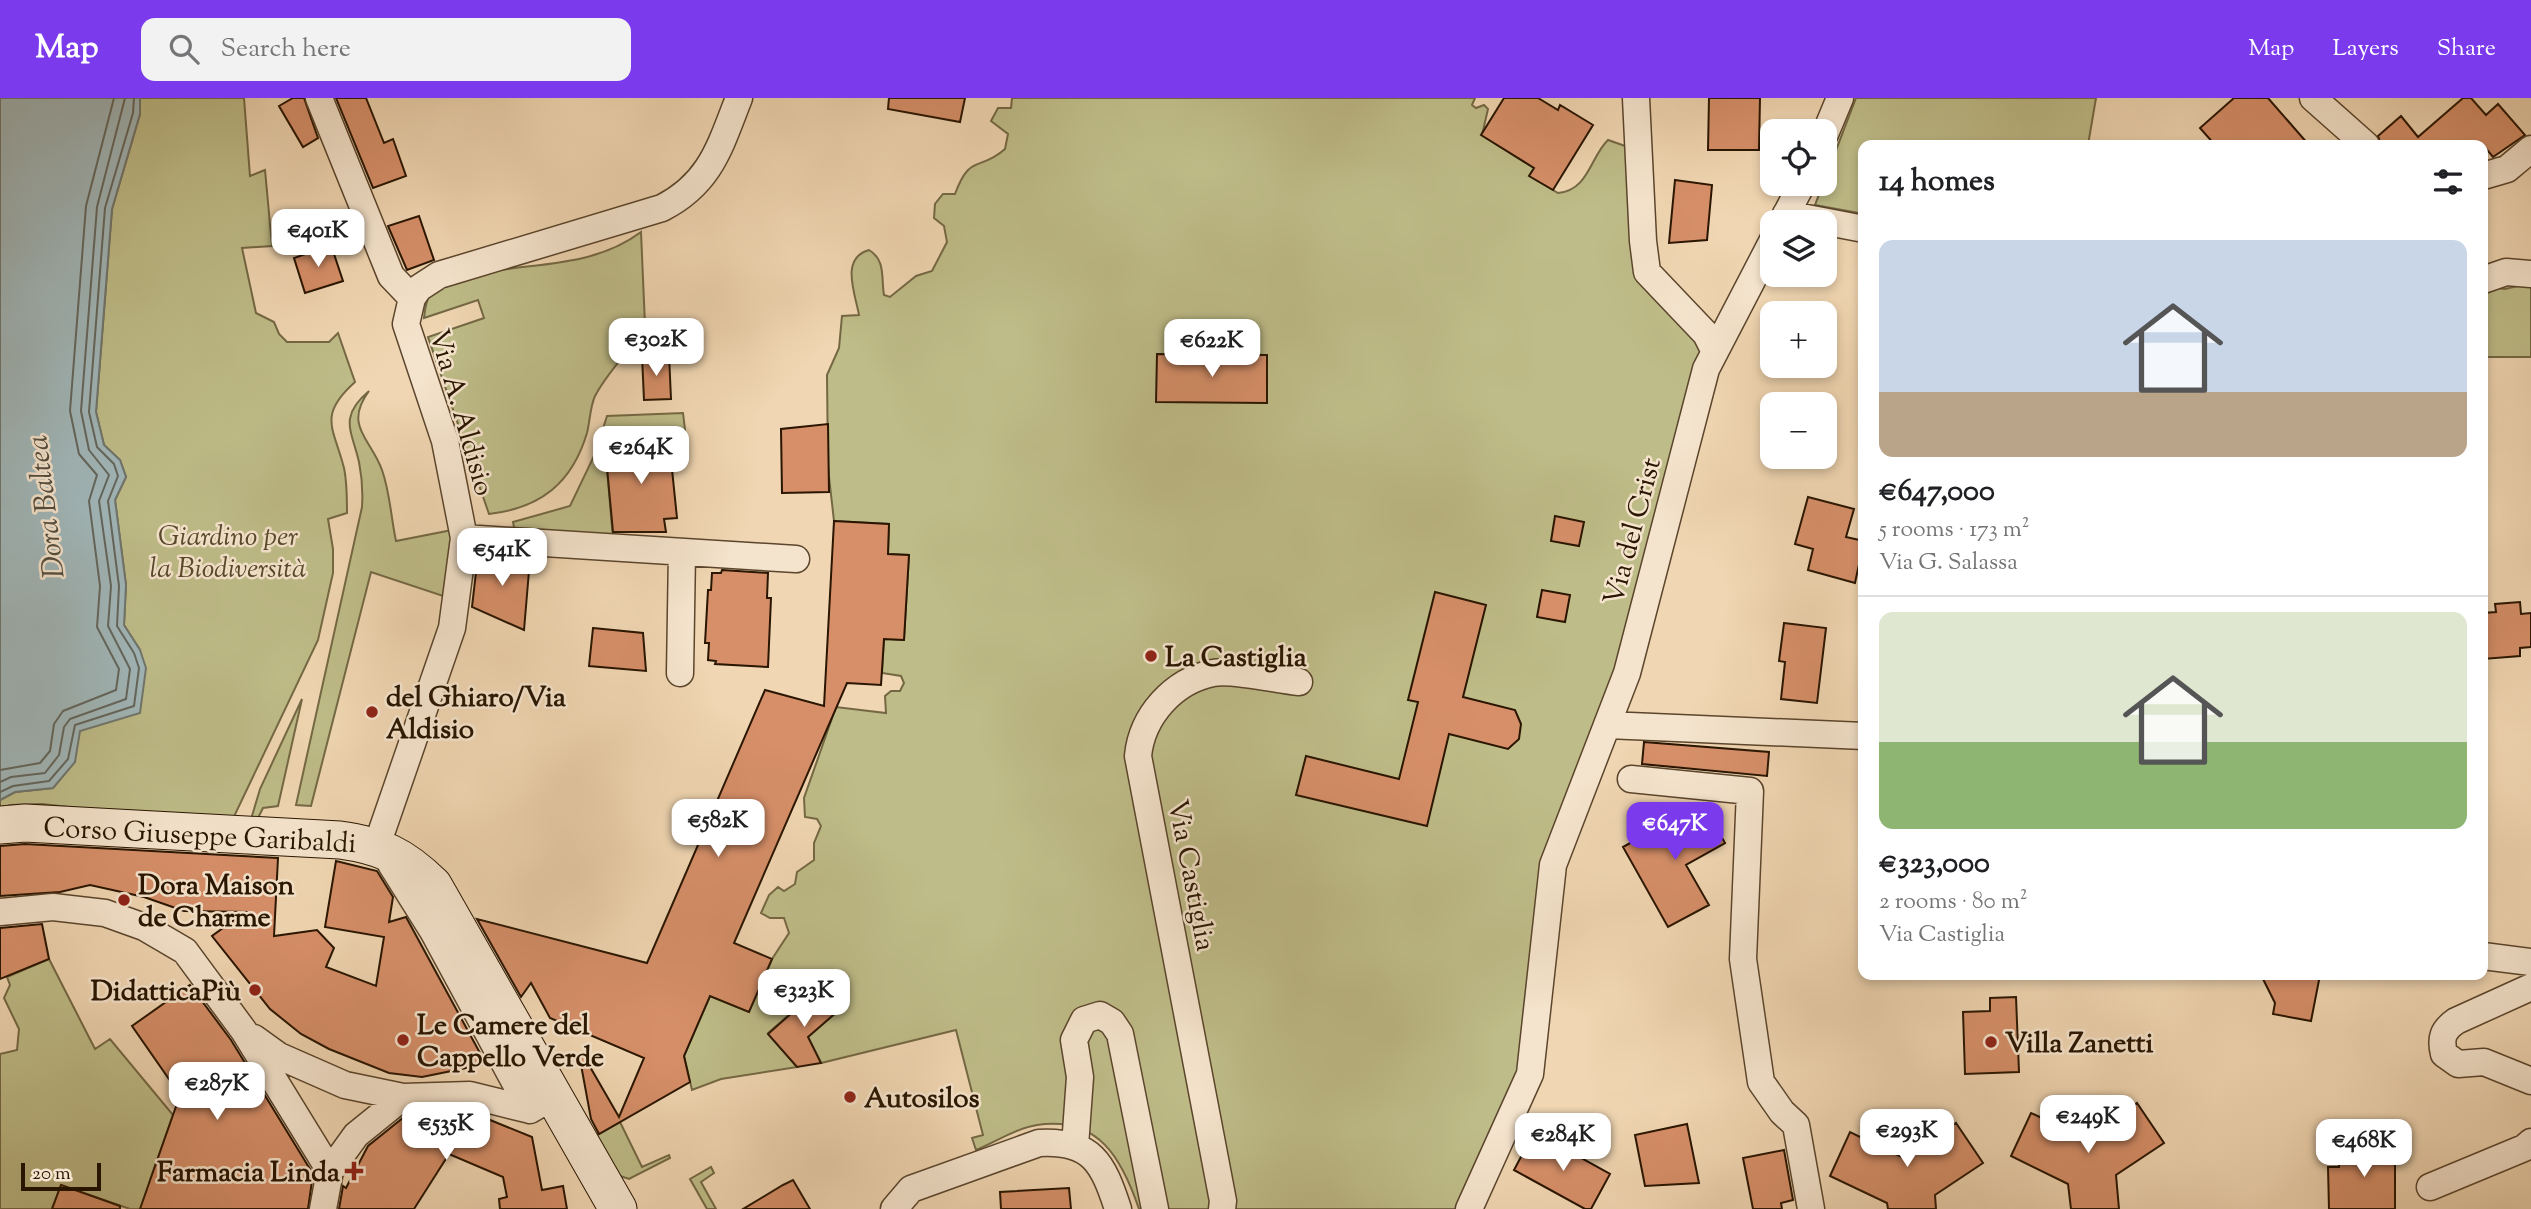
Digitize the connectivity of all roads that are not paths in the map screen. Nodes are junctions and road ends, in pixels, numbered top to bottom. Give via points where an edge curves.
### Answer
1 (319, 98) edge
2 (739, 98) edge
3 (1636, 98) edge
4 (1840, 98) edge
5 (2314, 98) edge
6 (1831, 119) edge
7 (2360, 140) edge
8 (2531, 149) edge
9 (2488, 175) edge
10 (1837, 225) edge
11 (1858, 228) edge
12 (1760, 265) edge
13 (2531, 274) edge
14 (2488, 279) edge
15 (412, 298) junction
16 (1715, 352) junction
17 (464, 538) junction
18 (682, 552) junction
19 (796, 559) dead end
20 (680, 673) dead end
21 (1299, 682) dead end
22 (1607, 725) junction
23 (1858, 736) edge
24 (1631, 779) dead end
25 (0, 825) edge
26 (384, 854) junction
27 (0, 912) edge
28 (2488, 957) edge
29 (2531, 962) edge
30 (2531, 987) edge
31 (244, 1031) junction
32 (2531, 1081) edge
33 (403, 1097) junction
34 (541, 1103) junction
35 (2531, 1142) edge
36 (1075, 1146) junction
37 (330, 1171) junction
38 (2430, 1186) dead end
39 (323, 1209) edge
40 (618, 1209) edge
41 (894, 1209) edge
42 (1118, 1209) edge
43 (1155, 1209) edge
44 (1222, 1209) edge
45 (1469, 1209) edge
46 (1811, 1209) edge

1 - 15 street via 391,276
2 - 15 street, Via A. Aldisio via 704,177 682,197 662,208 439,275
3 - 16 street via 1647,272 1706,334
4 - 6 street
5 - 7 street
8 - 9 street via 2507,169
10 - 11 street
12 - 16 street, Via del Crist
13 - 14 street via 2506,272
15 - 17 street, Via A. Aldisio via 406,324 445,441
16 - 22 street, Via del Crist via 1706,369 1627,673
17 - 18 street, Via A. Aldisio
17 - 26 street, Via A. Aldisio via 452,628
18 - 19 street, Via A. Aldisio
18 - 20 street
21 - 44 street, Via Castiglia via 1214,672 1168,694 1140,740 1138,756
22 - 23 street
22 - 45 street via 1553,865 1530,1074
24 - 46 street via 1750,791 1743,959 1761,1082 1796,1125
25 - 26 main road, Corso Giuseppe Garibaldi via 317,838
26 - 34 main road, Corso Giuseppe Garibaldi via 415,867 433,885 482,967
27 - 31 street via 53,907 105,913 144,927 185,951
28 - 29 street
30 - 32 street via 2456,1020 2446,1028 2441,1042 2444,1054 2458,1063 2484,1062
31 - 33 street via 279,1056 345,1085
31 - 37 street
33 - 34 street via 470,1095
33 - 37 street via 356,1135
34 - 40 main road, Corso Giuseppe Garibaldi
35 - 38 street
36 - 41 street via 1039,1143 911,1189
36 - 42 street via 1100,1163
36 - 43 street via 1080,1077 1074,1040 1084,1020 1100,1015 1120,1034
37 - 39 street

